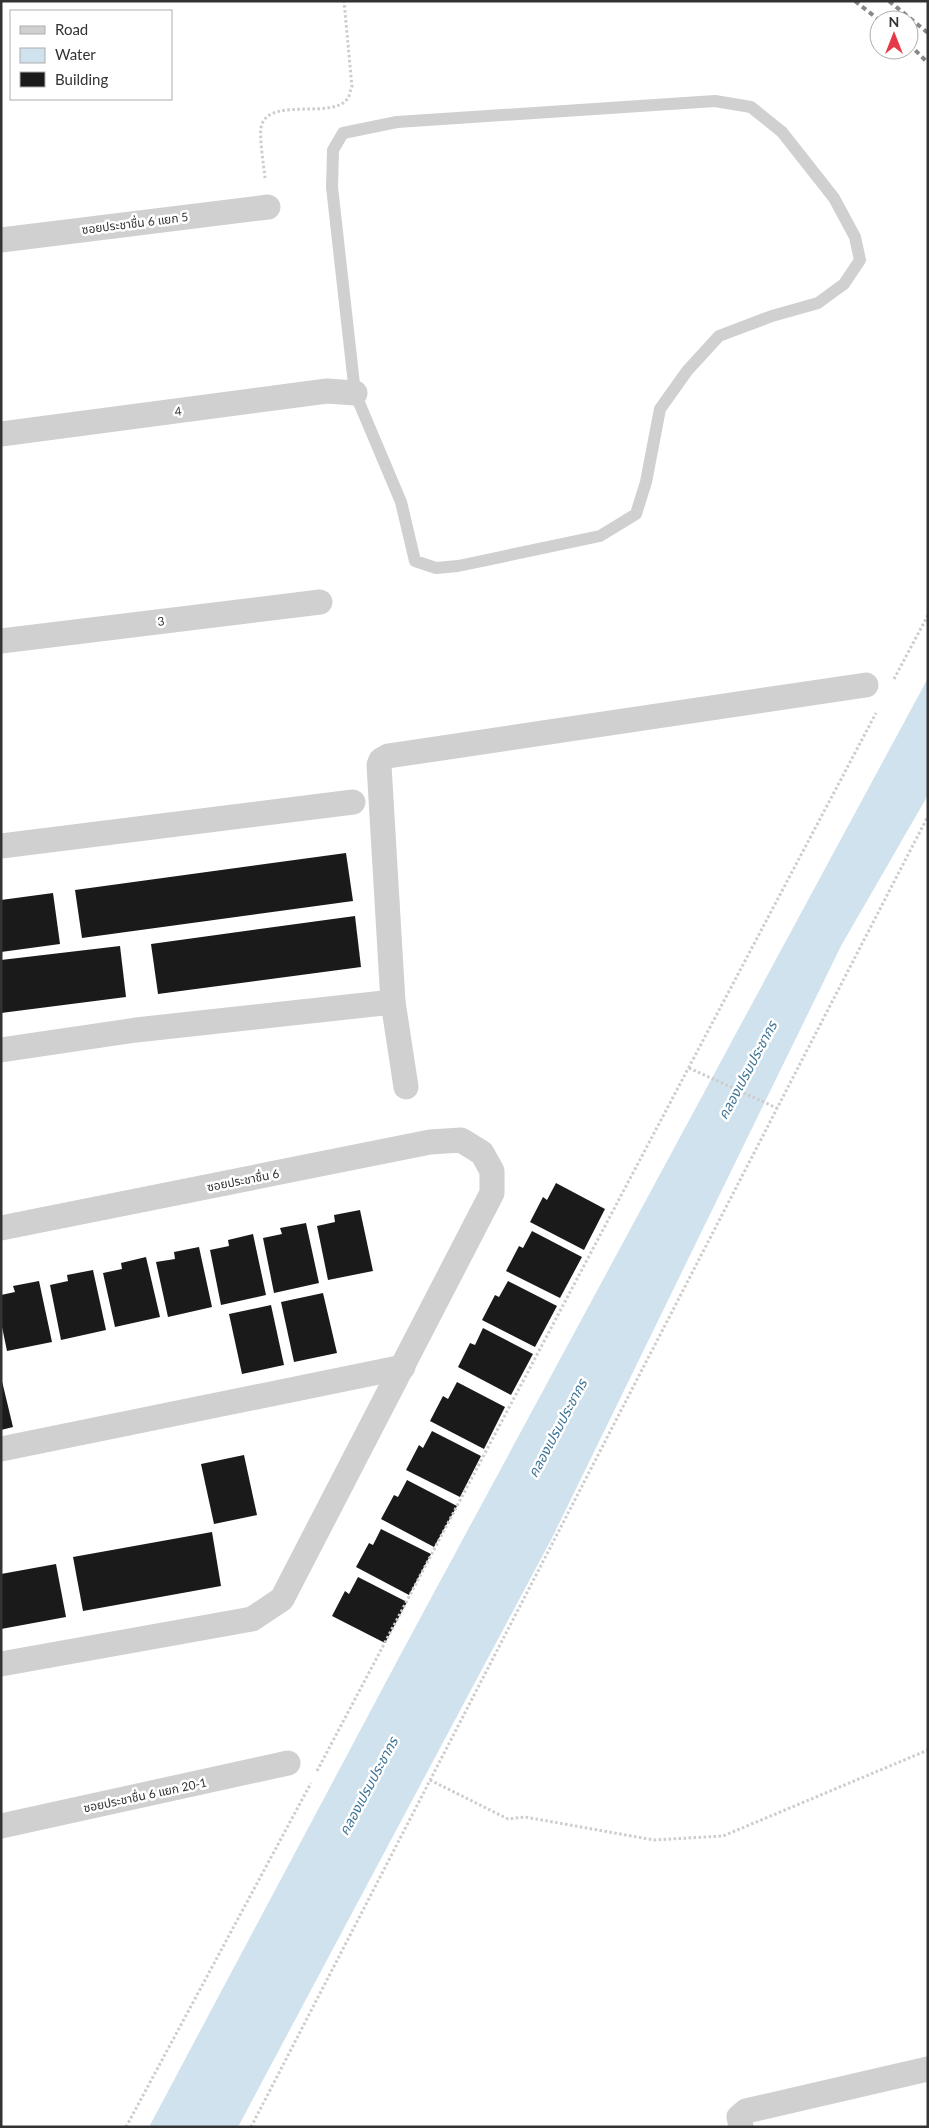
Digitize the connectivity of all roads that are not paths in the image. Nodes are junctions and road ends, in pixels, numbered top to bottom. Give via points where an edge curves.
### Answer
1 (268, 207) road end
2 (1, 240) edge
3 (355, 393) junction
4 (1, 434) edge
5 (320, 602) dead end
6 (1, 641) edge
7 (878, 686) road end
8 (353, 802) dead end
9 (1, 846) edge
10 (393, 1002) junction
11 (1, 1050) edge
12 (406, 1087) dead end
13 (1, 1228) edge
14 (403, 1367) junction
15 (1, 1450) edge
16 (1, 1664) edge
17 (288, 1763) dead end
18 (1, 1826) edge
19 (928, 2069) edge
20 (740, 2127) edge

1 - 2 street, ซอยประชาชื่น 6 แยก 5
3 - 3 lane via 332,187 332,150 343,133 397,122 536,112 715,101 751,107 782,132 834,198 855,237 860,260 844,284 818,303 719,336 687,370 660,410 646,482 636,514 600,536 458,566 436,568 415,561 401,502
3 - 4 street, 4 via 327,390
5 - 6 street, 3
7 - 10 street via 388,756 381,760
8 - 9 street
10 - 11 street via 136,1030
10 - 12 street
13 - 14 street, ซอยประชาชื่น 6 via 430,1142 461,1140 482,1153 492,1171 492,1193
14 - 15 street
14 - 16 street via 282,1599 252,1618
17 - 18 street, ซอยประชาชื่น 6 แยก 20-1
19 - 20 street via 746,2111 739,2117

